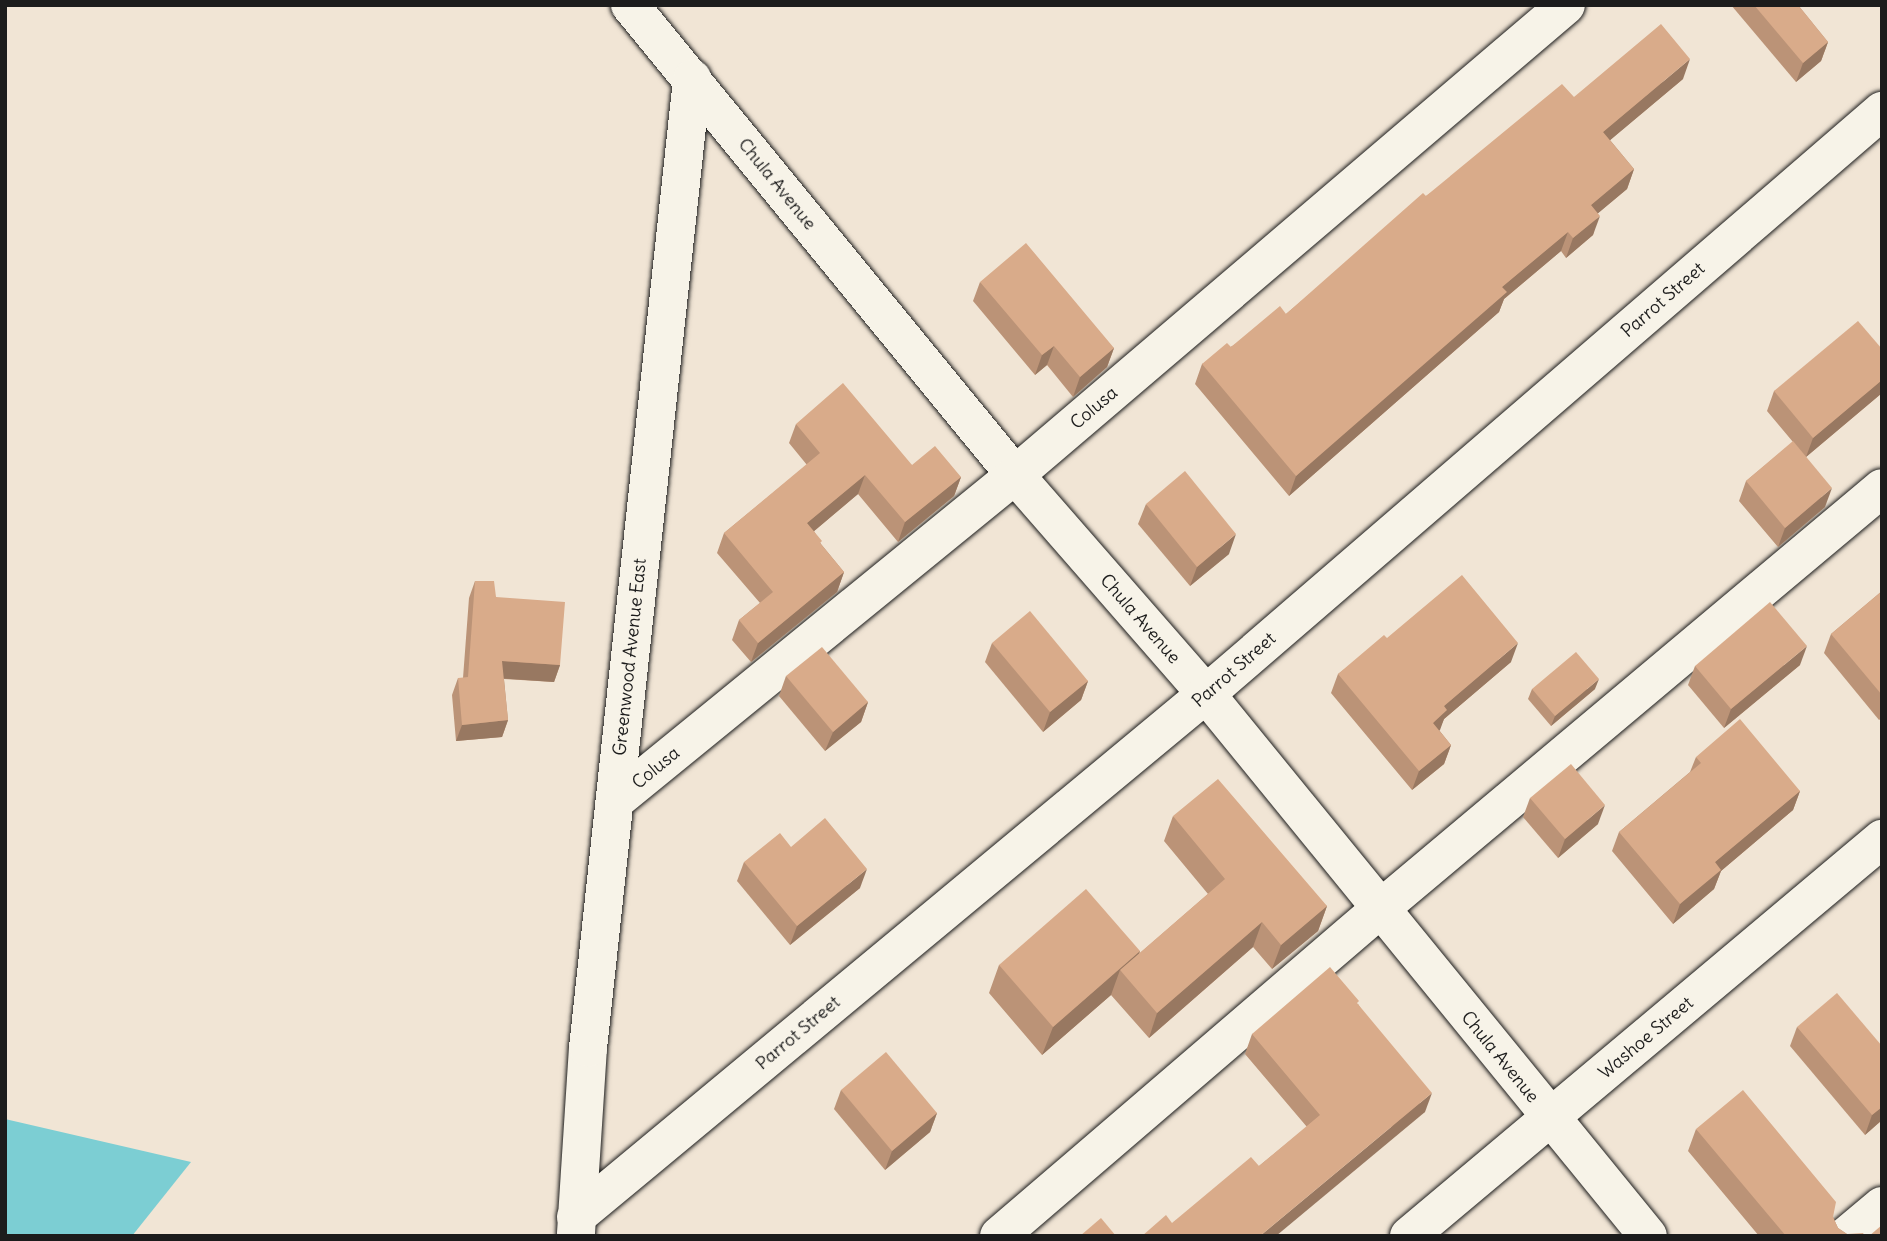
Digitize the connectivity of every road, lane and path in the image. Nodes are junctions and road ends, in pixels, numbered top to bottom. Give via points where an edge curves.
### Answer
1 (630, 5) edge
2 (1566, 5) edge
3 (692, 79) junction
4 (1882, 111) edge
5 (1015, 475) junction
6 (1882, 488) edge
7 (1206, 694) junction
8 (615, 801) junction
9 (1882, 839) edge
10 (1380, 909) junction
11 (1550, 1118) junction
12 (1882, 1206) edge
13 (576, 1226) edge
14 (999, 1236) edge
15 (1409, 1236) edge
16 (1648, 1236) edge
17 (1846, 1236) edge

1 - 3 street, Chula Avenue
2 - 5 street, Colusa
3 - 5 street, Chula Avenue
3 - 8 street, Greenwood Avenue East
4 - 7 street, Parrot Street
5 - 7 street, Chula Avenue
5 - 8 street, Colusa
6 - 10 street
7 - 10 street, Chula Avenue
7 - 13 street, Parrot Street
8 - 13 street, Greenwood Avenue East via 588,1048
9 - 11 street, Washoe Street
10 - 11 street, Chula Avenue
10 - 14 street
11 - 15 street, Washoe Street
11 - 16 street, Chula Avenue
12 - 17 street

